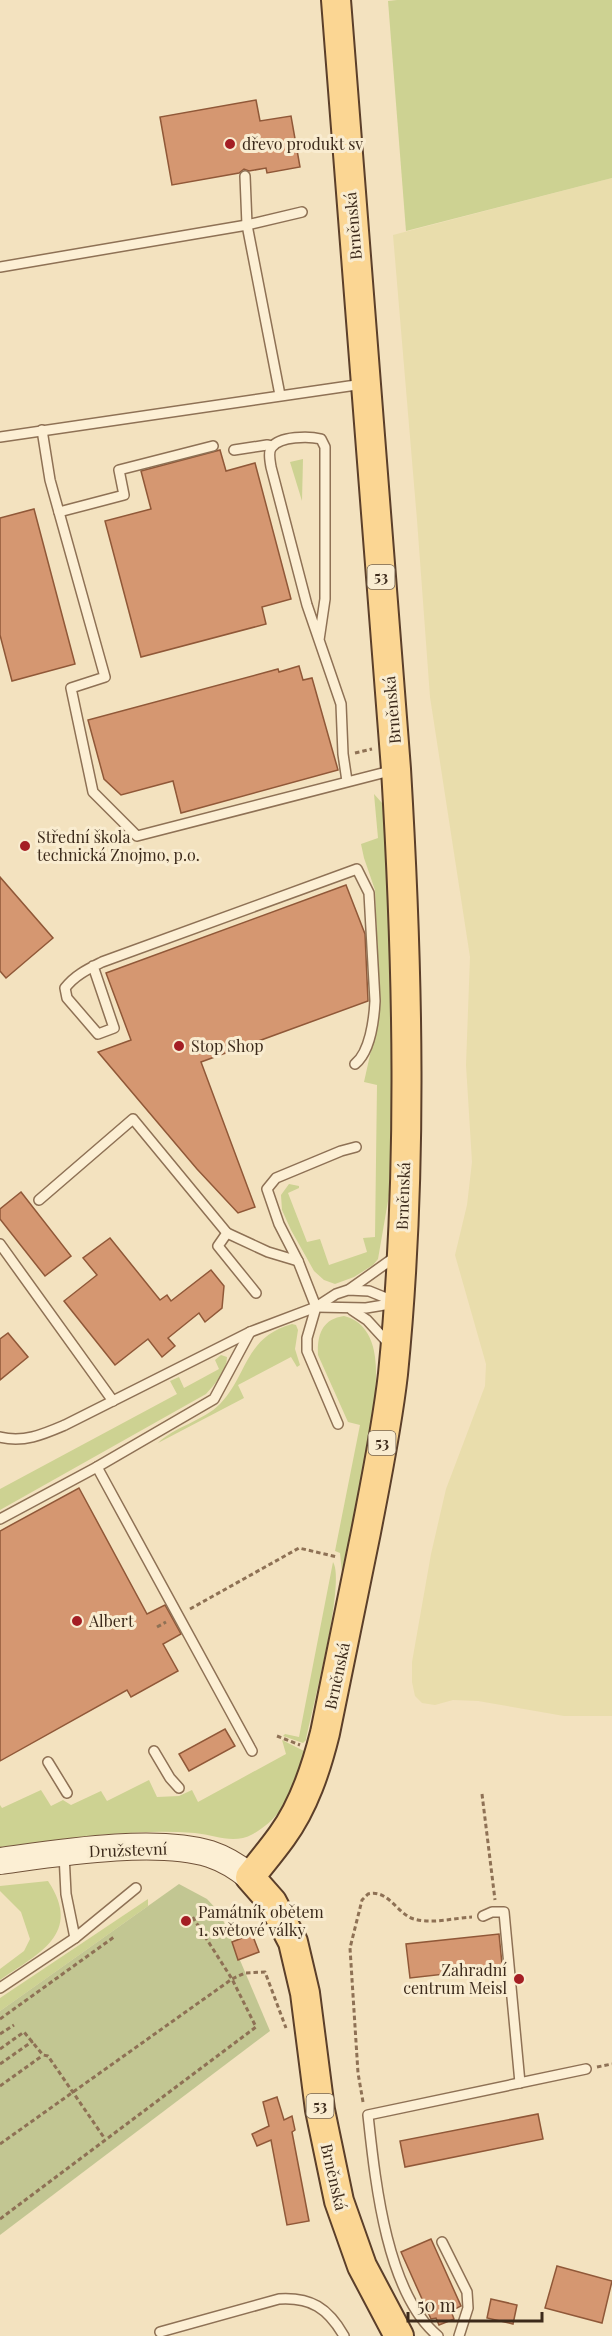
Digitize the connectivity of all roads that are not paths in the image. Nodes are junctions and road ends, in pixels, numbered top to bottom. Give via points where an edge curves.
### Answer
1 (336, 0) edge
2 (245, 176) dead end
3 (302, 212) dead end
4 (248, 225) junction
5 (0, 267) edge
6 (366, 384) junction
7 (280, 395) junction
8 (42, 430) junction
9 (0, 437) edge
10 (213, 446) dead end
11 (272, 446) junction
12 (234, 450) dead end
13 (59, 512) junction
14 (319, 640) junction
15 (396, 769) junction
16 (347, 781) junction
17 (93, 966) junction
18 (356, 1064) dead end
19 (356, 1147) dead end
20 (39, 1200) dead end
21 (227, 1233) junction
22 (0, 1244) edge
23 (401, 1252) junction
24 (298, 1262) junction
25 (348, 1290) junction
26 (256, 1293) dead end
27 (398, 1303) junction
28 (316, 1307) junction
29 (350, 1309) junction
30 (250, 1332) junction
31 (395, 1350) junction
32 (113, 1401) junction
33 (338, 1424) dead end
34 (0, 1437) edge
35 (97, 1467) junction
36 (0, 1519) edge
37 (154, 1751) dead end
38 (252, 1752) dead end
39 (48, 1762) dead end
40 (179, 1788) dead end
41 (67, 1793) dead end
42 (64, 1852) junction
43 (0, 1861) edge
44 (250, 1877) junction
45 (136, 1888) dead end
46 (483, 1916) road end
47 (75, 1938) junction
48 (0, 1988) edge
49 (586, 2069) dead end
50 (520, 2083) junction
51 (441, 2242) dead end
52 (160, 2332) dead end
53 (344, 2336) edge
54 (399, 2336) edge
55 (438, 2336) edge
56 (459, 2336) edge

1 - 6 main road, Brněnská / 53
2 - 4 lane
3 - 4 lane
4 - 5 lane
4 - 7 lane
6 - 7 lane
6 - 15 main road, Brněnská / 53
7 - 8 lane
8 - 9 lane
8 - 13 lane
10 - 13 lane via 119,470 124,495
11 - 12 lane
11 - 14 lane via 271,467
11 - 14 lane via 309,436 321,439 325,447 325,599
13 - 16 lane via 105,677 71,688 93,792 137,836
14 - 16 lane via 341,704
15 - 16 lane
15 - 23 main road, Brněnská / 53 via 407,1020
17 - 17 lane via 114,1028 98,1034 67,998 65,988 71,979
17 - 18 lane via 357,869 369,893 375,1015 363,1058
19 - 24 lane via 276,1178 267,1190
20 - 21 lane via 133,1119
21 - 24 lane
21 - 26 lane via 219,1246
22 - 32 lane
23 - 25 lane
23 - 27 main road, Brněnská / 53
24 - 28 lane
25 - 27 lane via 369,1291
25 - 28 lane
27 - 29 lane
27 - 31 main road, Brněnská / 53
28 - 29 lane
28 - 30 lane
28 - 33 lane via 307,1351
29 - 31 lane via 367,1320
30 - 32 lane
30 - 35 lane via 214,1399
31 - 44 main road, Brněnská / 53 via 375,1486 320,1753 292,1820
32 - 34 lane via 36,1437
35 - 36 lane
35 - 38 lane
37 - 40 lane
39 - 41 lane
42 - 43 main road, Družstevní
42 - 44 main road, Družstevní via 180,1849 211,1855
42 - 47 lane via 66,1894
44 - 54 main road, Brněnská / 53 via 272,1902 293,1942 339,2201 362,2266
45 - 47 lane
46 - 50 lane via 504,1912
47 - 48 lane
49 - 50 lane
50 - 55 lane via 368,2115 387,2241 412,2304 425,2325
51 - 56 lane via 467,2292 468,2308
52 - 53 lane via 267,2302 297,2298 326,2311

